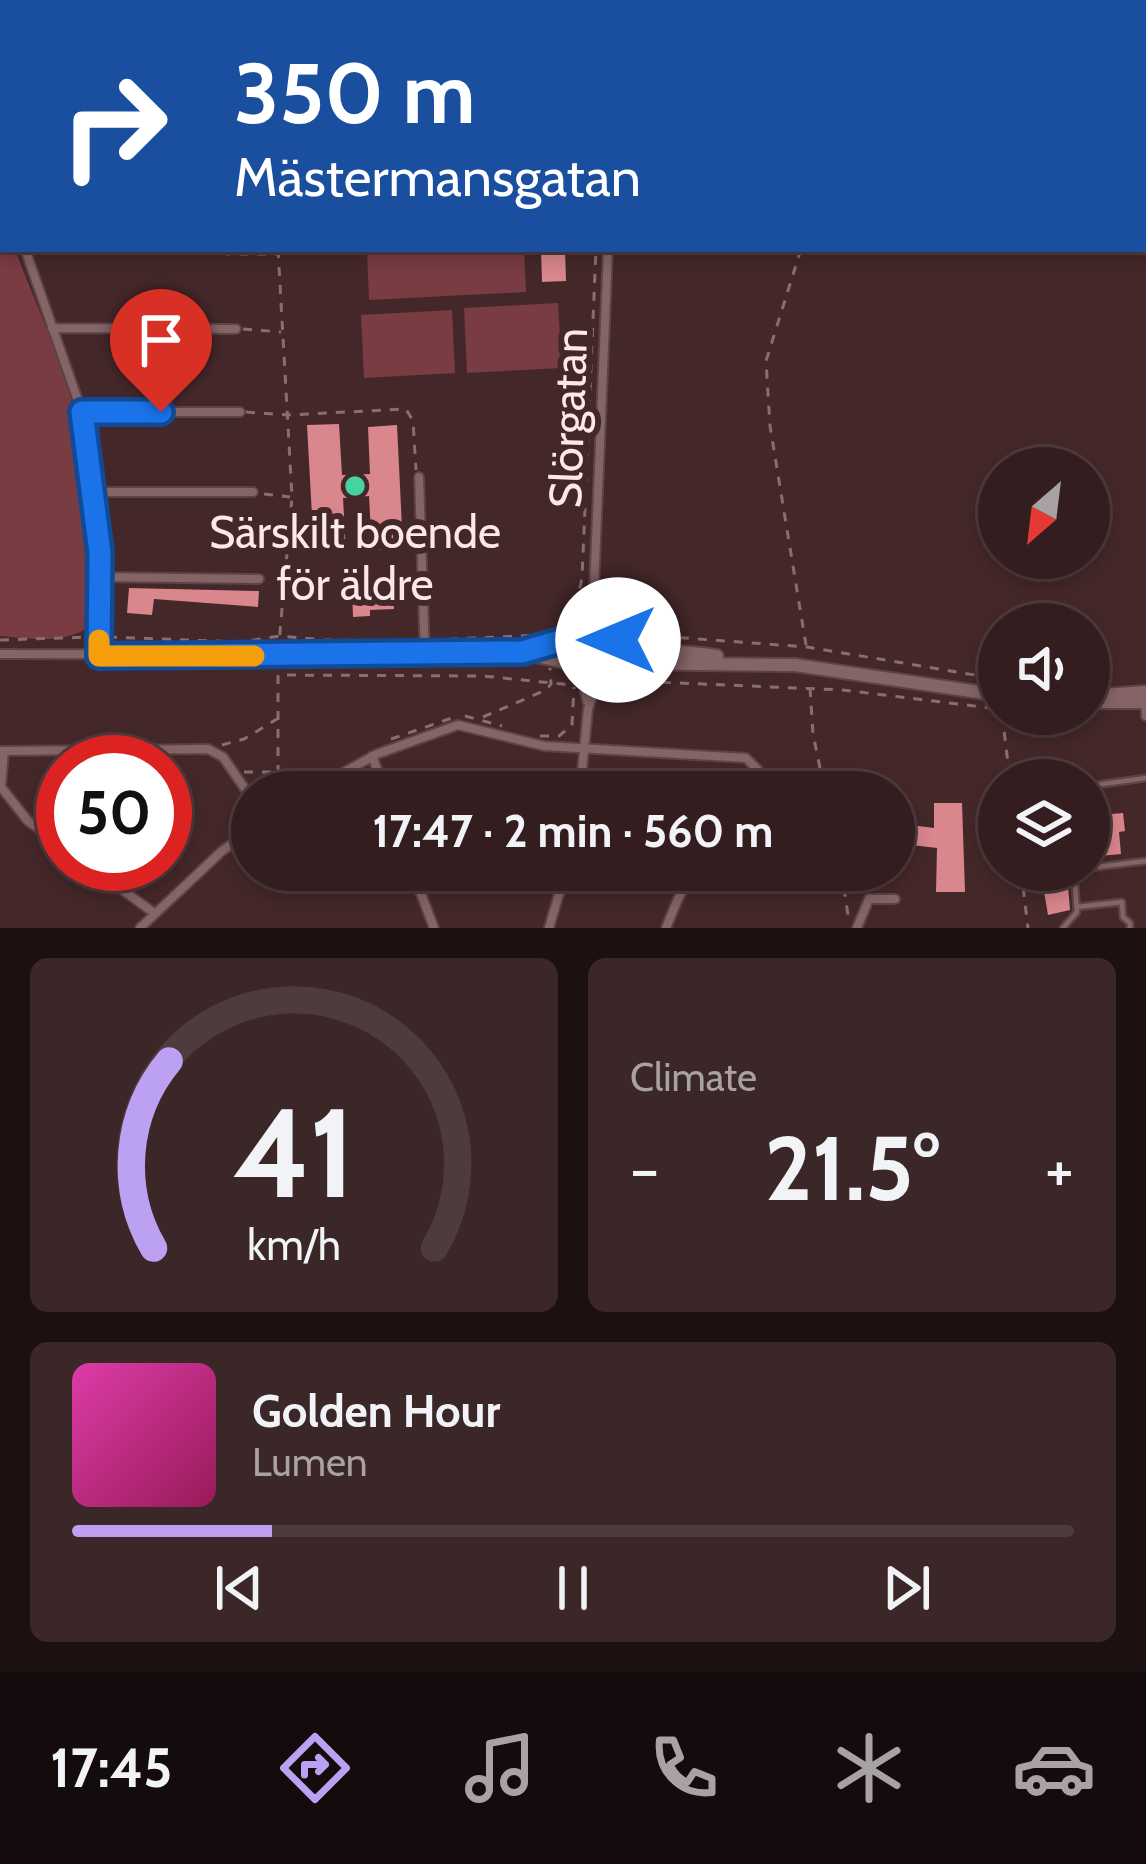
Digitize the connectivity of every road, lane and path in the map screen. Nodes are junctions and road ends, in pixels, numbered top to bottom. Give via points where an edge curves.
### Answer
1 (26, 252) edge
2 (226, 252) edge
3 (278, 252) edge
4 (596, 252) edge
5 (608, 252) edge
6 (801, 252) edge
7 (52, 328) junction
8 (236, 329) joint
9 (283, 332) junction
10 (82, 412) junction
11 (239, 412) joint
12 (288, 415) junction
13 (419, 477) joint
14 (94, 492) junction
15 (253, 492) joint
16 (292, 497) junction
17 (101, 577) junction
18 (259, 579) joint
19 (286, 580) junction
20 (594, 589) junction
21 (576, 608) dead end
22 (606, 633) junction
23 (575, 634) junction
24 (280, 636) junction
25 (100, 637) junction
26 (0, 640) edge
27 (806, 647) dead end
28 (522, 652) junction
29 (0, 654) edge
30 (425, 655) junction
31 (99, 656) junction
32 (279, 656) junction
33 (550, 656) junction
34 (768, 663) junction
35 (577, 666) junction
36 (604, 666) junction
37 (810, 688) dead end
38 (978, 692) edge
39 (1145, 697) edge
40 (1110, 698) edge
41 (588, 709) junction
42 (1146, 716) edge
43 (279, 719) dead end
44 (466, 726) junction
45 (584, 749) junction
46 (217, 750) junction
47 (2, 751) edge
48 (372, 756) junction
49 (234, 771) edge
50 (345, 771) edge
51 (378, 771) edge
52 (582, 771) edge
53 (758, 771) edge
54 (821, 771) edge
55 (1146, 778) edge
56 (1110, 783) edge
57 (36, 827) edge
58 (231, 845) edge
59 (1146, 861) edge
60 (1110, 865) edge
61 (124, 891) edge
62 (420, 891) edge
63 (560, 891) edge
64 (681, 891) edge
65 (846, 891) edge
66 (1024, 891) edge
67 (1075, 891) edge
68 (895, 899) dead end
69 (1077, 907) junction
70 (154, 913) junction
71 (140, 928) edge
72 (434, 928) edge
73 (549, 928) edge
74 (666, 928) edge
75 (854, 928) edge
76 (1028, 928) edge
77 (1063, 928) edge
78 (1130, 928) edge

1 - 7 street
2 - 3 path
3 - 9 path
4 - 21 path
5 - 20 street, Slörgatan
6 - 27 path via 766,361
7 - 8 street
7 - 10 street
8 - 9 path
9 - 12 path
10 - 11 street
10 - 14 street
11 - 12 path
12 - 13 path via 406,409
12 - 16 path
13 - 30 street
14 - 15 street
14 - 17 street
15 - 16 path
16 - 19 path
17 - 18 street
17 - 25 street
18 - 19 path
19 - 24 path
20 - 22 street, Slörgatan
20 - 23 street, Slörgatan
22 - 23 main road via 592,627
22 - 34 main road
22 - 36 main road via 612,650
23 - 28 main road
23 - 35 main road via 568,651
24 - 25 path
24 - 32 path
25 - 26 path
25 - 31 street
28 - 30 main road
28 - 33 main road
29 - 31 street
30 - 32 street
31 - 32 street
33 - 35 main road
33 - 44 path via 547,690
34 - 36 main road
34 - 38 main road
35 - 36 main road
35 - 41 street
36 - 41 street
37 - 54 path
39 - 40 main road
39 - 42 street
41 - 45 street
43 - 46 path
44 - 45 street
44 - 48 street
45 - 52 street
45 - 53 street via 746,758
46 - 47 street
46 - 49 street
47 - 57 street via 2,787
48 - 50 street
48 - 51 street
55 - 56 lane
58 - 70 street
59 - 60 lane
61 - 70 street
62 - 72 street
63 - 73 street
64 - 74 street
65 - 75 path
66 - 76 path
67 - 69 lane
68 - 75 street via 869,899
69 - 77 lane
69 - 78 lane via 1122,902
70 - 71 street

